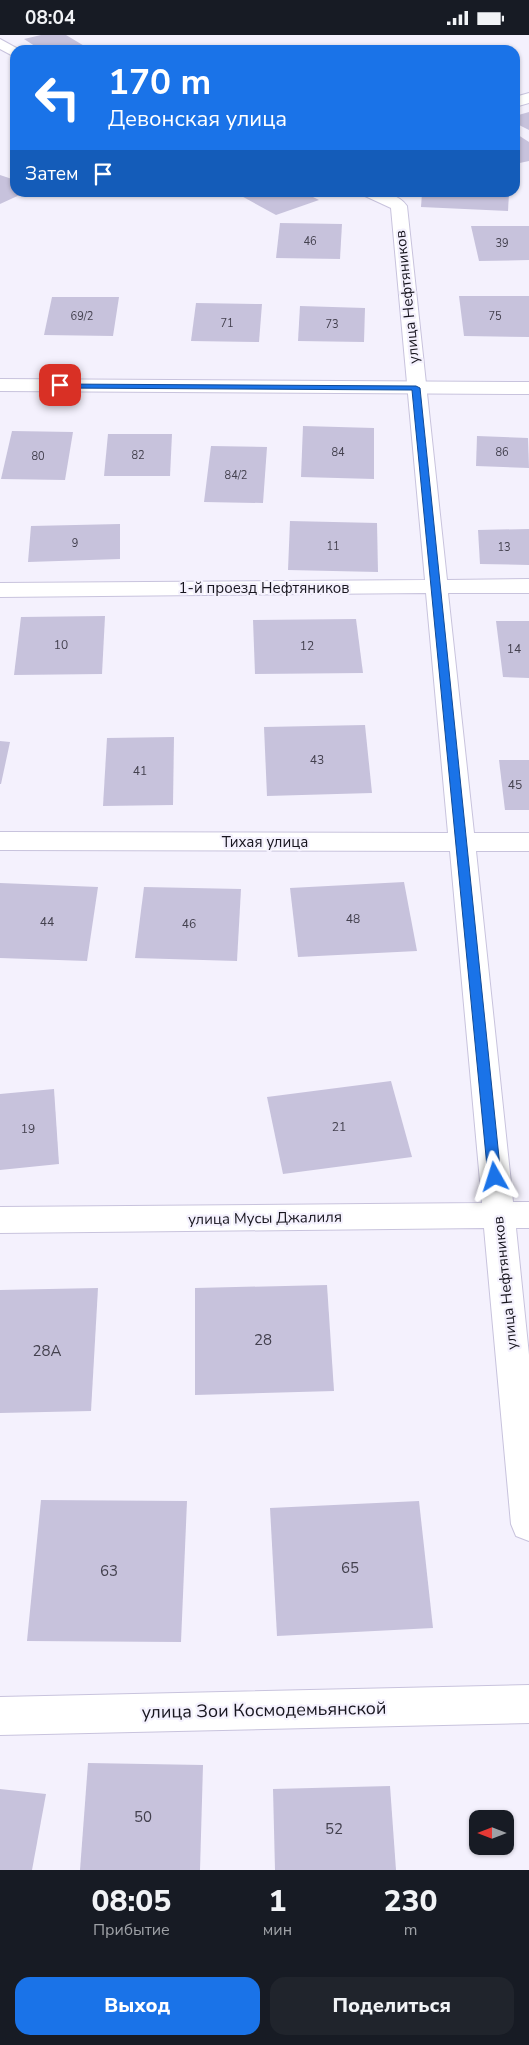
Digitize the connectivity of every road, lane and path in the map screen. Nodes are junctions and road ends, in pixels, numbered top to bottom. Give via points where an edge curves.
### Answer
1 (379, 197) edge
2 (0, 385) edge
3 (416, 388) junction
4 (529, 388) edge
5 (436, 586) junction
6 (529, 586) edge
7 (0, 590) edge
8 (0, 841) edge
9 (461, 842) junction
10 (529, 842) edge
11 (529, 1215) edge
12 (499, 1216) junction
13 (0, 1221) edge
14 (529, 1524) edge
15 (529, 1704) edge
16 (0, 1716) edge

1 - 3 street, улица Нефтяников via 398,206
2 - 3 street
3 - 4 street
3 - 5 street, улица Нефтяников
5 - 6 street, 1-й проезд Нефтяников
5 - 7 street, 1-й проезд Нефтяников
5 - 9 street, улица Нефтяников
8 - 9 street, Тихая улица
9 - 10 street, Тихая улица
9 - 12 street, улица Нефтяников
11 - 12 street, улица Мусы Джалиля
12 - 13 street, улица Мусы Джалиля
12 - 14 street, улица Нефтяников
15 - 16 street, улица Зои Космодемьянской

